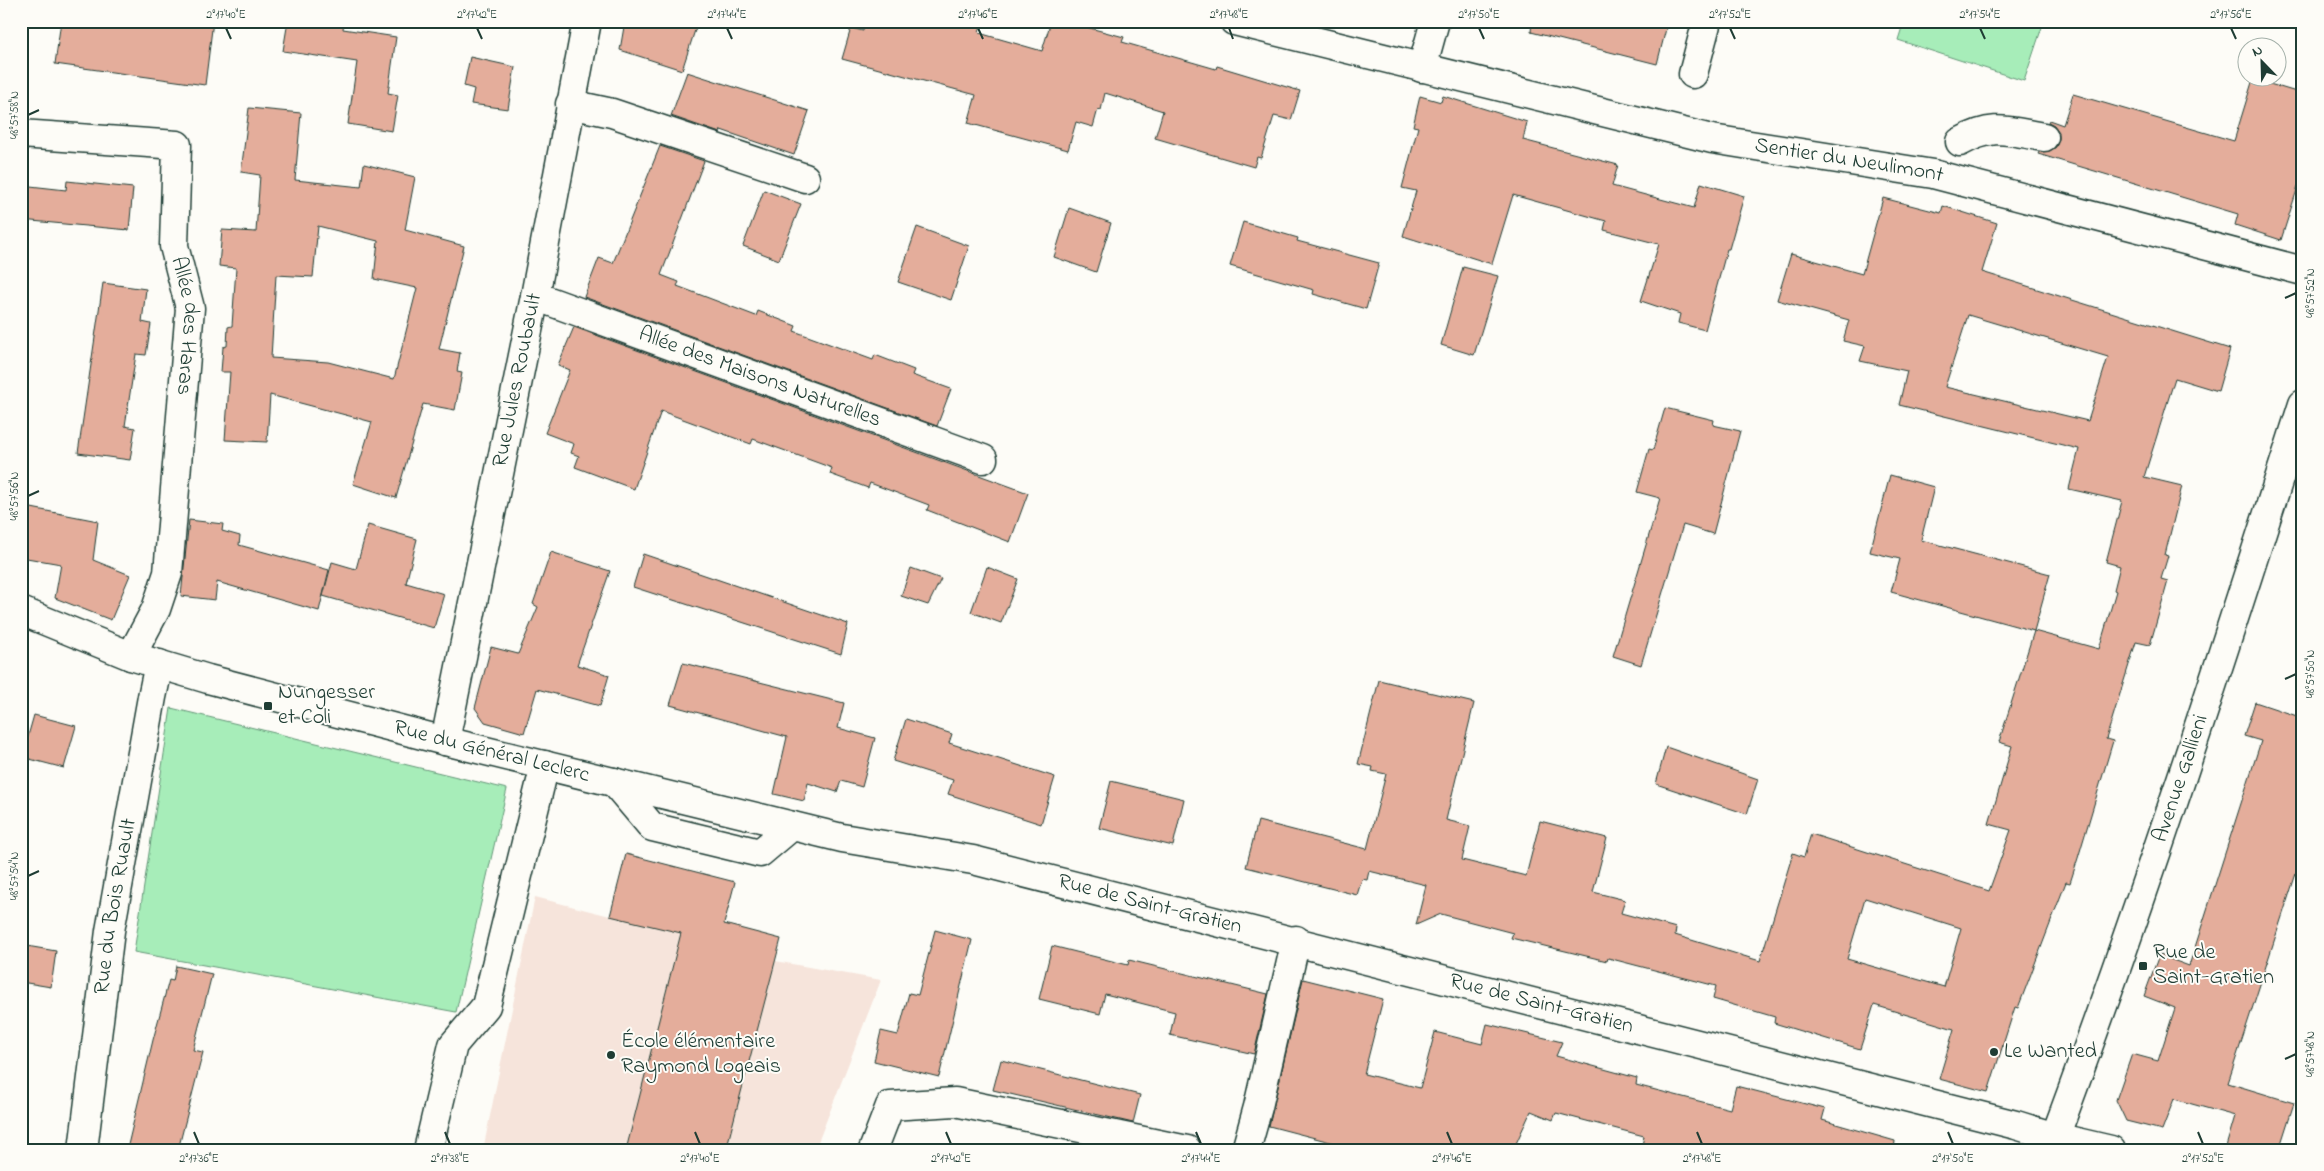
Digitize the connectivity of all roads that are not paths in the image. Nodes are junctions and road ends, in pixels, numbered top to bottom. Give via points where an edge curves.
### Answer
1 (587, 21) edge
2 (1234, 21) edge
3 (1435, 21) edge
4 (1707, 21) edge
5 (1422, 68) junction
6 (1693, 74) dead end
7 (570, 104) junction
8 (21, 134) edge
9 (2044, 137) dead end
10 (1960, 142) dead end
11 (805, 178) dead end
12 (2303, 271) edge
13 (536, 296) junction
14 (2303, 404) edge
15 (982, 459) dead end
16 (21, 611) edge
17 (131, 656) junction
18 (160, 664) junction
19 (445, 741) junction
20 (545, 765) junction
21 (973, 860) joint
22 (1296, 940) junction
23 (2053, 1144) edge
24 (83, 1150) edge
25 (428, 1150) edge
26 (873, 1150) edge
27 (1187, 1150) edge
28 (1246, 1150) edge
29 (2111, 1150) edge

1 - 7 street, Rue Jules Roubault
2 - 5 street, Sentier du Neulimont
3 - 5 street
4 - 6 street
5 - 12 street, Sentier du Neulimont via 1712,139 1933,174
7 - 11 street via 612,113
7 - 13 street, Rue Jules Roubault
8 - 17 street, Allée des Haras via 177,145 174,246 190,308 168,573 156,609
9 - 10 street via 1999,129 1978,132
13 - 15 street, Allée des Maisons Naturelles
13 - 19 street, Rue Jules Roubault
14 - 23 street, Avenue Gallieni via 2222,657
16 - 17 street, Rue du Général Leclerc
17 - 18 street, Rue du Général Leclerc
18 - 19 street, Rue du Général Leclerc
18 - 24 street, Rue du Bois Ruault via 110,931
19 - 20 street, Rue du Général Leclerc
20 - 21 street, Rue du Général Leclerc via 842,838
20 - 25 street via 486,1006 453,1045
21 - 22 street, Rue de Saint-Gratien
22 - 23 street, Rue de Saint-Gratien via 2007,1122
22 - 28 street
23 - 29 street, Rue de Saint-Gratien
26 - 27 street via 890,1106 955,1102

